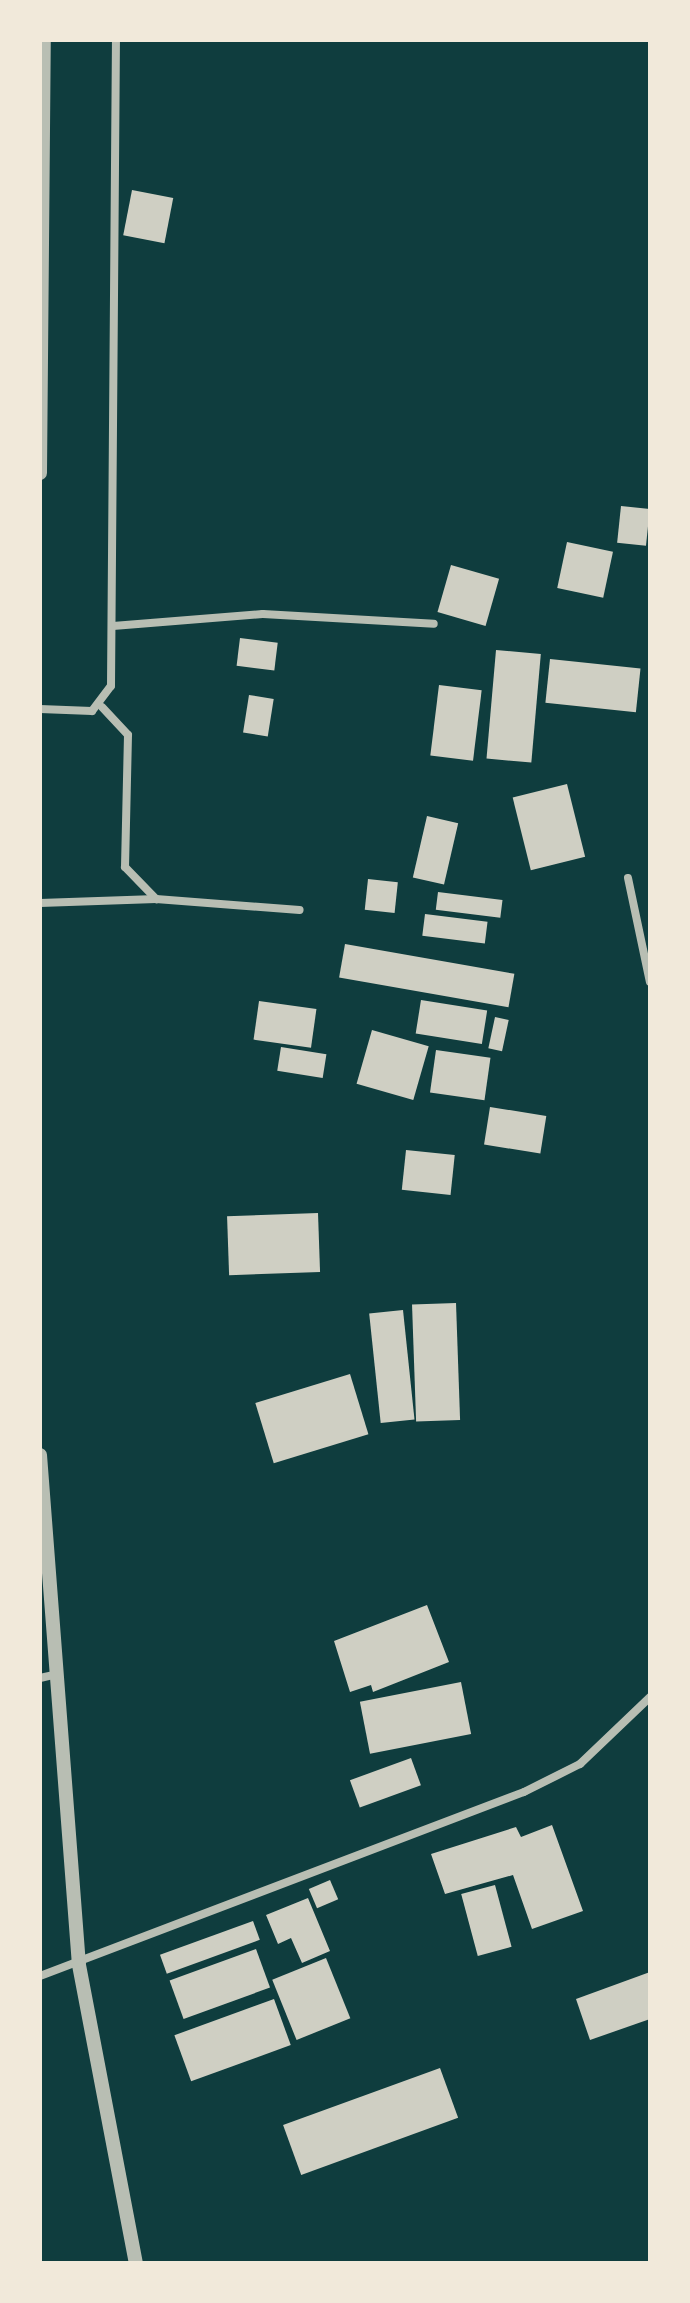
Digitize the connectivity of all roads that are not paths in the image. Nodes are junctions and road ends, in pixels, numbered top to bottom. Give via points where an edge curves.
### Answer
1 (44, 40) edge
2 (116, 40) edge
3 (41, 288) edge
4 (40, 473) edge
5 (434, 624) dead end
6 (113, 626) junction
7 (102, 707) junction
8 (40, 709) edge
9 (628, 878) dead end
10 (156, 899) junction
11 (40, 903) edge
12 (300, 910) dead end
13 (650, 982) edge
14 (40, 1455) edge
15 (46, 1677) edge
16 (650, 1697) edge
17 (79, 1965) junction
18 (40, 1976) edge
19 (136, 2263) edge

1 - 3 street
2 - 6 street
3 - 4 street
5 - 6 street via 263,614
6 - 7 street via 109,697
7 - 8 street
7 - 10 street via 128,735 125,867
9 - 13 street
10 - 11 street
10 - 12 street
14 - 15 street
15 - 17 street
16 - 17 street via 580,1764 524,1792
17 - 18 street
17 - 19 street

